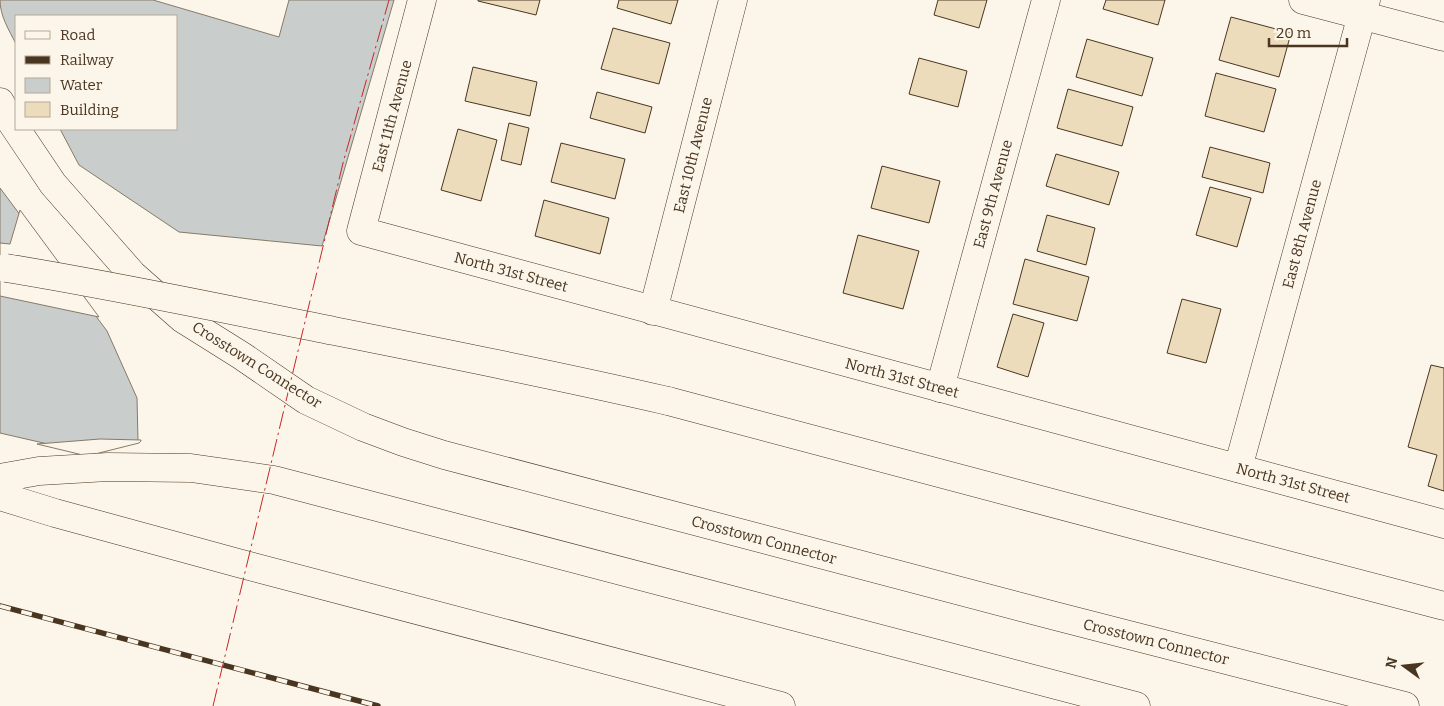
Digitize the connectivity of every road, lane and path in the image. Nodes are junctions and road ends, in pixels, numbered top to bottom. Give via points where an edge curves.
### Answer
1 (422, 0) edge
2 (733, 0) edge
3 (1046, 0) edge
4 (1303, 0) edge
5 (1364, 8) edge
6 (1444, 37) edge
7 (0, 102) edge
8 (15, 127) edge
9 (17, 130) edge
10 (361, 231) joint
11 (0, 267) edge
12 (653, 310) junction
13 (940, 388) junction
14 (1238, 468) junction
15 (0, 478) edge
16 (0, 496) edge
17 (1444, 524) edge
18 (1444, 606) edge
19 (781, 706) edge
20 (1136, 706) edge
21 (1405, 706) edge

1 - 10 main road, East 11th Avenue
2 - 12 main road, East 10th Avenue
3 - 13 main road, East 9th Avenue
4 - 5 main road
5 - 6 main road
5 - 14 main road, East 8th Avenue
7 - 8 main road, Crosstown Connector
9 - 21 main road, Crosstown Connector via 53,184 133,275 183,319 306,400 363,427 444,456
10 - 12 main road, North 31st Street
11 - 18 main road, Crosstown Connector, bridge via 560,376 668,401
12 - 13 main road, North 31st Street
13 - 14 main road, North 31st Street
14 - 17 main road, North 31st Street
15 - 20 main road via 39,471 108,467 191,468 274,480
16 - 19 main road via 238,563

